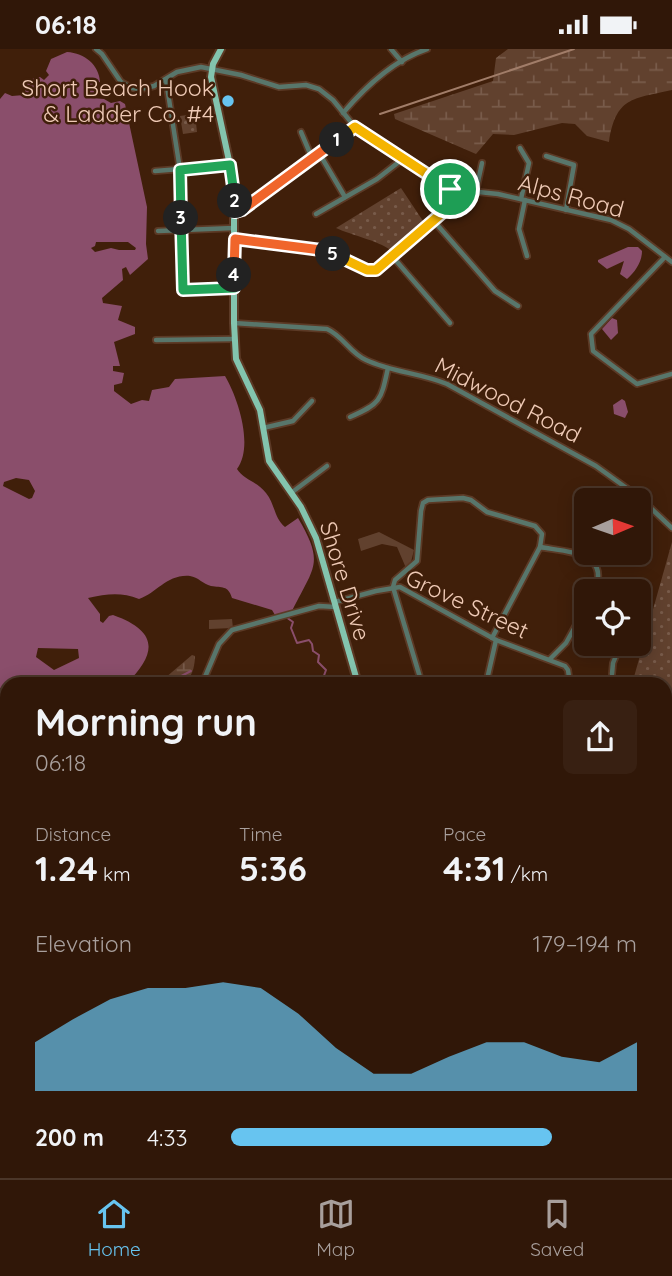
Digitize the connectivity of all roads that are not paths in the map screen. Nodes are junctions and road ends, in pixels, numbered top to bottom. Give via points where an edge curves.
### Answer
1 (96, 49) edge
2 (221, 49) edge
3 (391, 49) edge
4 (427, 49) edge
5 (402, 62) junction
6 (212, 69) junction
7 (166, 80) junction
8 (343, 113) junction
9 (355, 127) junction
10 (301, 132) dead end
11 (520, 148) dead end
12 (319, 153) junction
13 (546, 156) dead end
14 (312, 157) junction
15 (404, 158) junction
16 (482, 163) dead end
17 (230, 165) junction
18 (180, 170) junction
19 (155, 171) dead end
20 (450, 189) junction
21 (476, 191) junction
22 (345, 197) junction
23 (523, 199) junction
24 (566, 210) junction
25 (235, 212) junction
26 (316, 214) dead end
27 (433, 220) junction
28 (235, 227) junction
29 (181, 230) junction
30 (158, 231) dead end
31 (235, 239) junction
32 (392, 256) junction
33 (527, 256) dead end
34 (664, 257) junction
35 (672, 262) edge
36 (234, 288) junction
37 (517, 306) dead end
38 (234, 323) junction
39 (450, 323) dead end
40 (234, 339) junction
41 (156, 341) dead end
42 (388, 367) junction
43 (672, 374) edge
44 (312, 401) dead end
45 (350, 418) dead end
46 (263, 428) junction
47 (327, 466) dead end
48 (291, 493) junction
49 (672, 527) edge
50 (540, 547) junction
51 (598, 579) edge
52 (393, 587) junction
53 (335, 602) junction
54 (319, 606) junction
55 (574, 629) edge
56 (494, 639) junction
57 (616, 656) edge
58 (550, 659) junction
59 (612, 674) dead end
60 (205, 677) edge
61 (356, 677) edge
62 (420, 677) edge
63 (487, 677) edge
64 (569, 677) edge

1 - 7 street via 121,82 132,88
2 - 6 main road
3 - 5 street
4 - 5 street
5 - 8 street via 370,84
6 - 7 street via 188,69
6 - 8 street via 279,87 313,86
6 - 17 main road, Shore Drive
7 - 18 street
8 - 9 street
9 - 12 street
9 - 15 street
10 - 14 street
11 - 23 street via 529,163
12 - 14 street
12 - 22 street
13 - 24 street via 574,166
14 - 25 street
15 - 20 street
15 - 22 street
16 - 21 street
17 - 18 street
17 - 25 main road, Shore Drive
18 - 19 street
18 - 29 street
20 - 21 street, Alps Road
20 - 27 street via 447,208
21 - 23 street, Alps Road
22 - 26 street
23 - 24 street, Alps Road
23 - 33 street via 519,229
24 - 34 street, Alps Road via 618,223
25 - 28 main road, Shore Drive
27 - 32 street
27 - 37 street via 495,291
28 - 29 street
28 - 31 main road, Shore Drive
29 - 30 street
29 - 36 street via 183,290
31 - 32 street via 321,250 367,270 376,270
31 - 36 main road, Shore Drive
32 - 39 street
34 - 35 street, Alps Road
34 - 43 street via 591,334 593,351 637,384
36 - 38 main road, Shore Drive
38 - 40 main road, Shore Drive
38 - 42 street, Midwood Road via 327,329 362,358
40 - 41 street
40 - 46 main road, Shore Drive via 238,366
42 - 45 street via 382,398 373,408
42 - 49 street, Midwood Road via 447,384 572,451 616,479
44 - 46 street via 293,421
46 - 48 main road, Shore Drive via 268,459
47 - 48 street
48 - 53 main road, Shore Drive via 314,531
50 - 51 street via 593,560
50 - 52 street via 542,534 535,526 487,512 471,500 428,499 421,511 417,561
50 - 56 street
52 - 53 street, Grove Street
52 - 56 street, Grove Street
52 - 62 street
53 - 54 street
53 - 54 street
53 - 61 main road, Shore Drive
54 - 60 street via 232,630 219,644
55 - 58 street
56 - 58 street, Grove Street
56 - 63 street
57 - 59 street
58 - 64 street, Grove Street via 568,670

